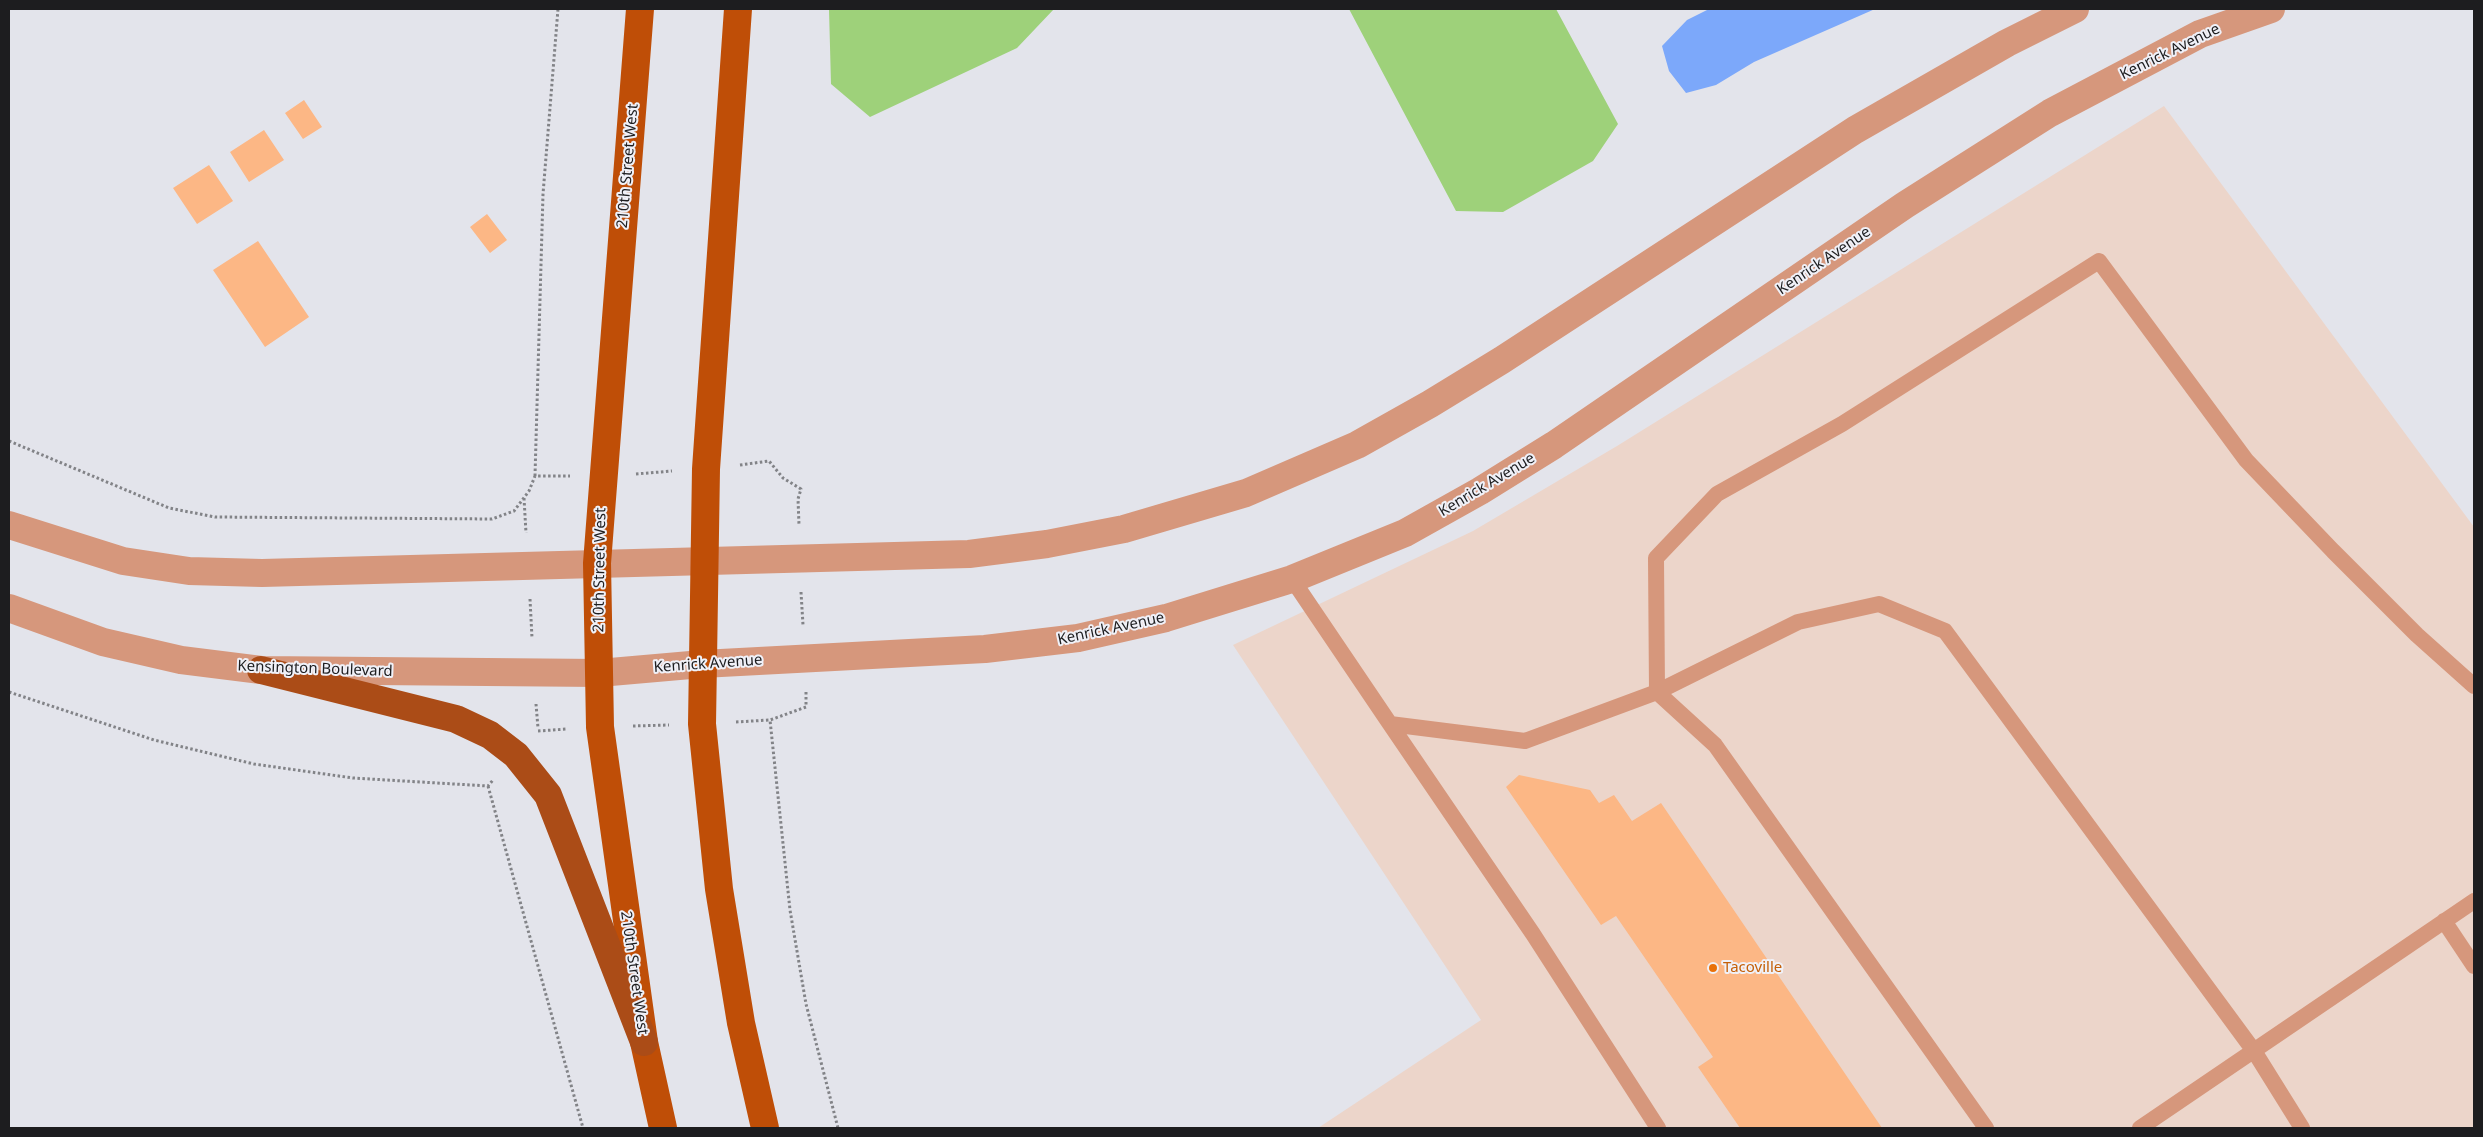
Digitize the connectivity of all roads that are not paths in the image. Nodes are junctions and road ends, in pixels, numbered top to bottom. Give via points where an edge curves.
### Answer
1 (640, 9) edge
2 (738, 9) edge
3 (2075, 9) edge
4 (2270, 9) edge
5 (9, 525) edge
6 (705, 560) junction
7 (597, 563) junction
8 (1292, 579) junction
9 (9, 608) edge
10 (702, 664) junction
11 (261, 670) junction
12 (599, 673) junction
13 (2474, 686) edge
14 (1657, 692) junction
15 (1390, 724) junction
16 (2474, 901) edge
17 (2444, 921) junction
18 (2474, 966) edge
19 (644, 1042) junction
20 (2254, 1050) junction
21 (663, 1128) edge
22 (765, 1128) edge
23 (1658, 1128) edge
24 (1986, 1128) edge
25 (2140, 1128) edge
26 (2302, 1128) edge

1 - 7 main road, 210th Street West
2 - 6 main road via 706,469
3 - 6 street via 2007,43 1854,130 1430,404 1357,445 1246,493 1124,529 969,554
4 - 8 street, Kenrick Avenue via 2200,34 2050,113 1906,205 1554,445 1480,491 1404,533
5 - 7 street via 123,561 189,571 262,573
6 - 7 street
6 - 10 main road
7 - 12 main road, 210th Street West
8 - 10 street, Kenrick Avenue via 1166,618 1078,638 985,649
8 - 15 lane
9 - 11 street, Kensington Boulevard via 103,642 181,660
10 - 12 street, Kenrick Avenue
10 - 22 main road via 702,724 719,889 741,1023
11 - 12 street, Kensington Boulevard
11 - 19 highway via 456,719 490,734 516,755 548,795
12 - 19 main road, 210th Street West via 600,727
13 - 14 lane via 2417,635 2246,460 2099,261 1842,424 1717,494 1656,558
14 - 15 lane via 1525,741
14 - 20 lane via 1798,622 1879,604 1945,631
14 - 24 lane via 1715,746
15 - 23 lane via 1533,934
16 - 17 lane
17 - 18 lane
17 - 20 lane
19 - 21 main road, 210th Street West
20 - 25 lane
20 - 26 lane

